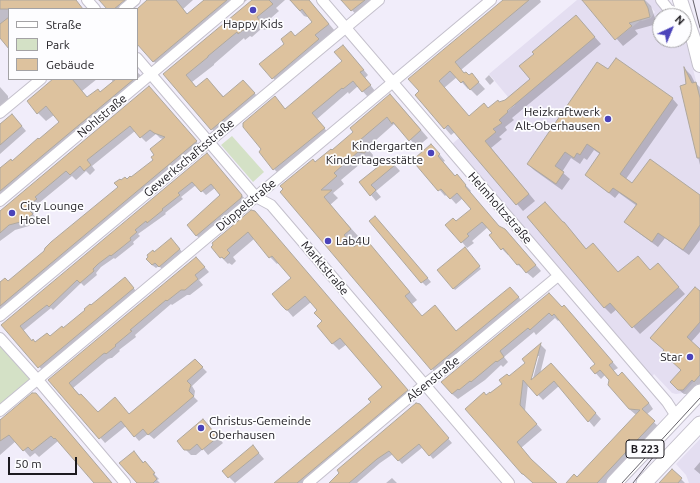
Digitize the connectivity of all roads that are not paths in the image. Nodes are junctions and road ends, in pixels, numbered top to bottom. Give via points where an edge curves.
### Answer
1 (87, 0) edge
2 (135, 0) edge
3 (240, 0) edge
4 (322, 0) edge
5 (379, 0) edge
6 (491, 0) edge
7 (661, 0) edge
8 (94, 8) edge
9 (125, 8) edge
10 (671, 8) edge
11 (345, 27) junction
12 (692, 36) edge
13 (138, 59) edge
14 (700, 65) edge
15 (151, 75) junction
16 (40, 80) edge
17 (393, 82) junction
18 (0, 113) edge
19 (208, 142) junction
20 (256, 197) junction
21 (0, 201) edge
22 (558, 276) junction
23 (0, 316) edge
24 (0, 338) edge
25 (37, 379) junction
26 (424, 385) junction
27 (700, 392) edge
28 (0, 411) edge
29 (676, 416) junction
30 (700, 424) edge
31 (680, 444) junction
32 (126, 483) edge
33 (308, 483) edge
34 (509, 483) edge
35 (614, 483) edge
36 (644, 483) edge

1 - 8 street
2 - 9 street
3 - 15 street, Nohlstraße
4 - 11 street, Helmholtzstraße
5 - 11 street, Gewerkschaftsstraße
6 - 17 street, Düppelstraße
7 - 10 street via 666,7
11 - 17 street, Helmholtzstraße
11 - 19 street, Gewerkschaftsstraße
12 - 14 main road
13 - 15 street, Marktstraße
15 - 19 street, Marktstraße
15 - 21 street, Nohlstraße
16 - 18 street
17 - 20 street, Düppelstraße
17 - 22 street, Helmholtzstraße
19 - 20 street, Marktstraße
19 - 23 street, Gewerkschaftsstraße
20 - 25 street, Düppelstraße
20 - 26 street, Marktstraße via 271,205
22 - 26 street, Alsenstraße
22 - 29 street, Helmholtzstraße
24 - 25 street
25 - 28 street, Düppelstraße
25 - 32 street
26 - 33 street, Alsenstraße
26 - 34 street, Marktstraße
27 - 29 main road, B 223
29 - 31 main road via 680,427
29 - 35 main road, B 223
30 - 31 main road, B 223
31 - 36 main road, B 223

